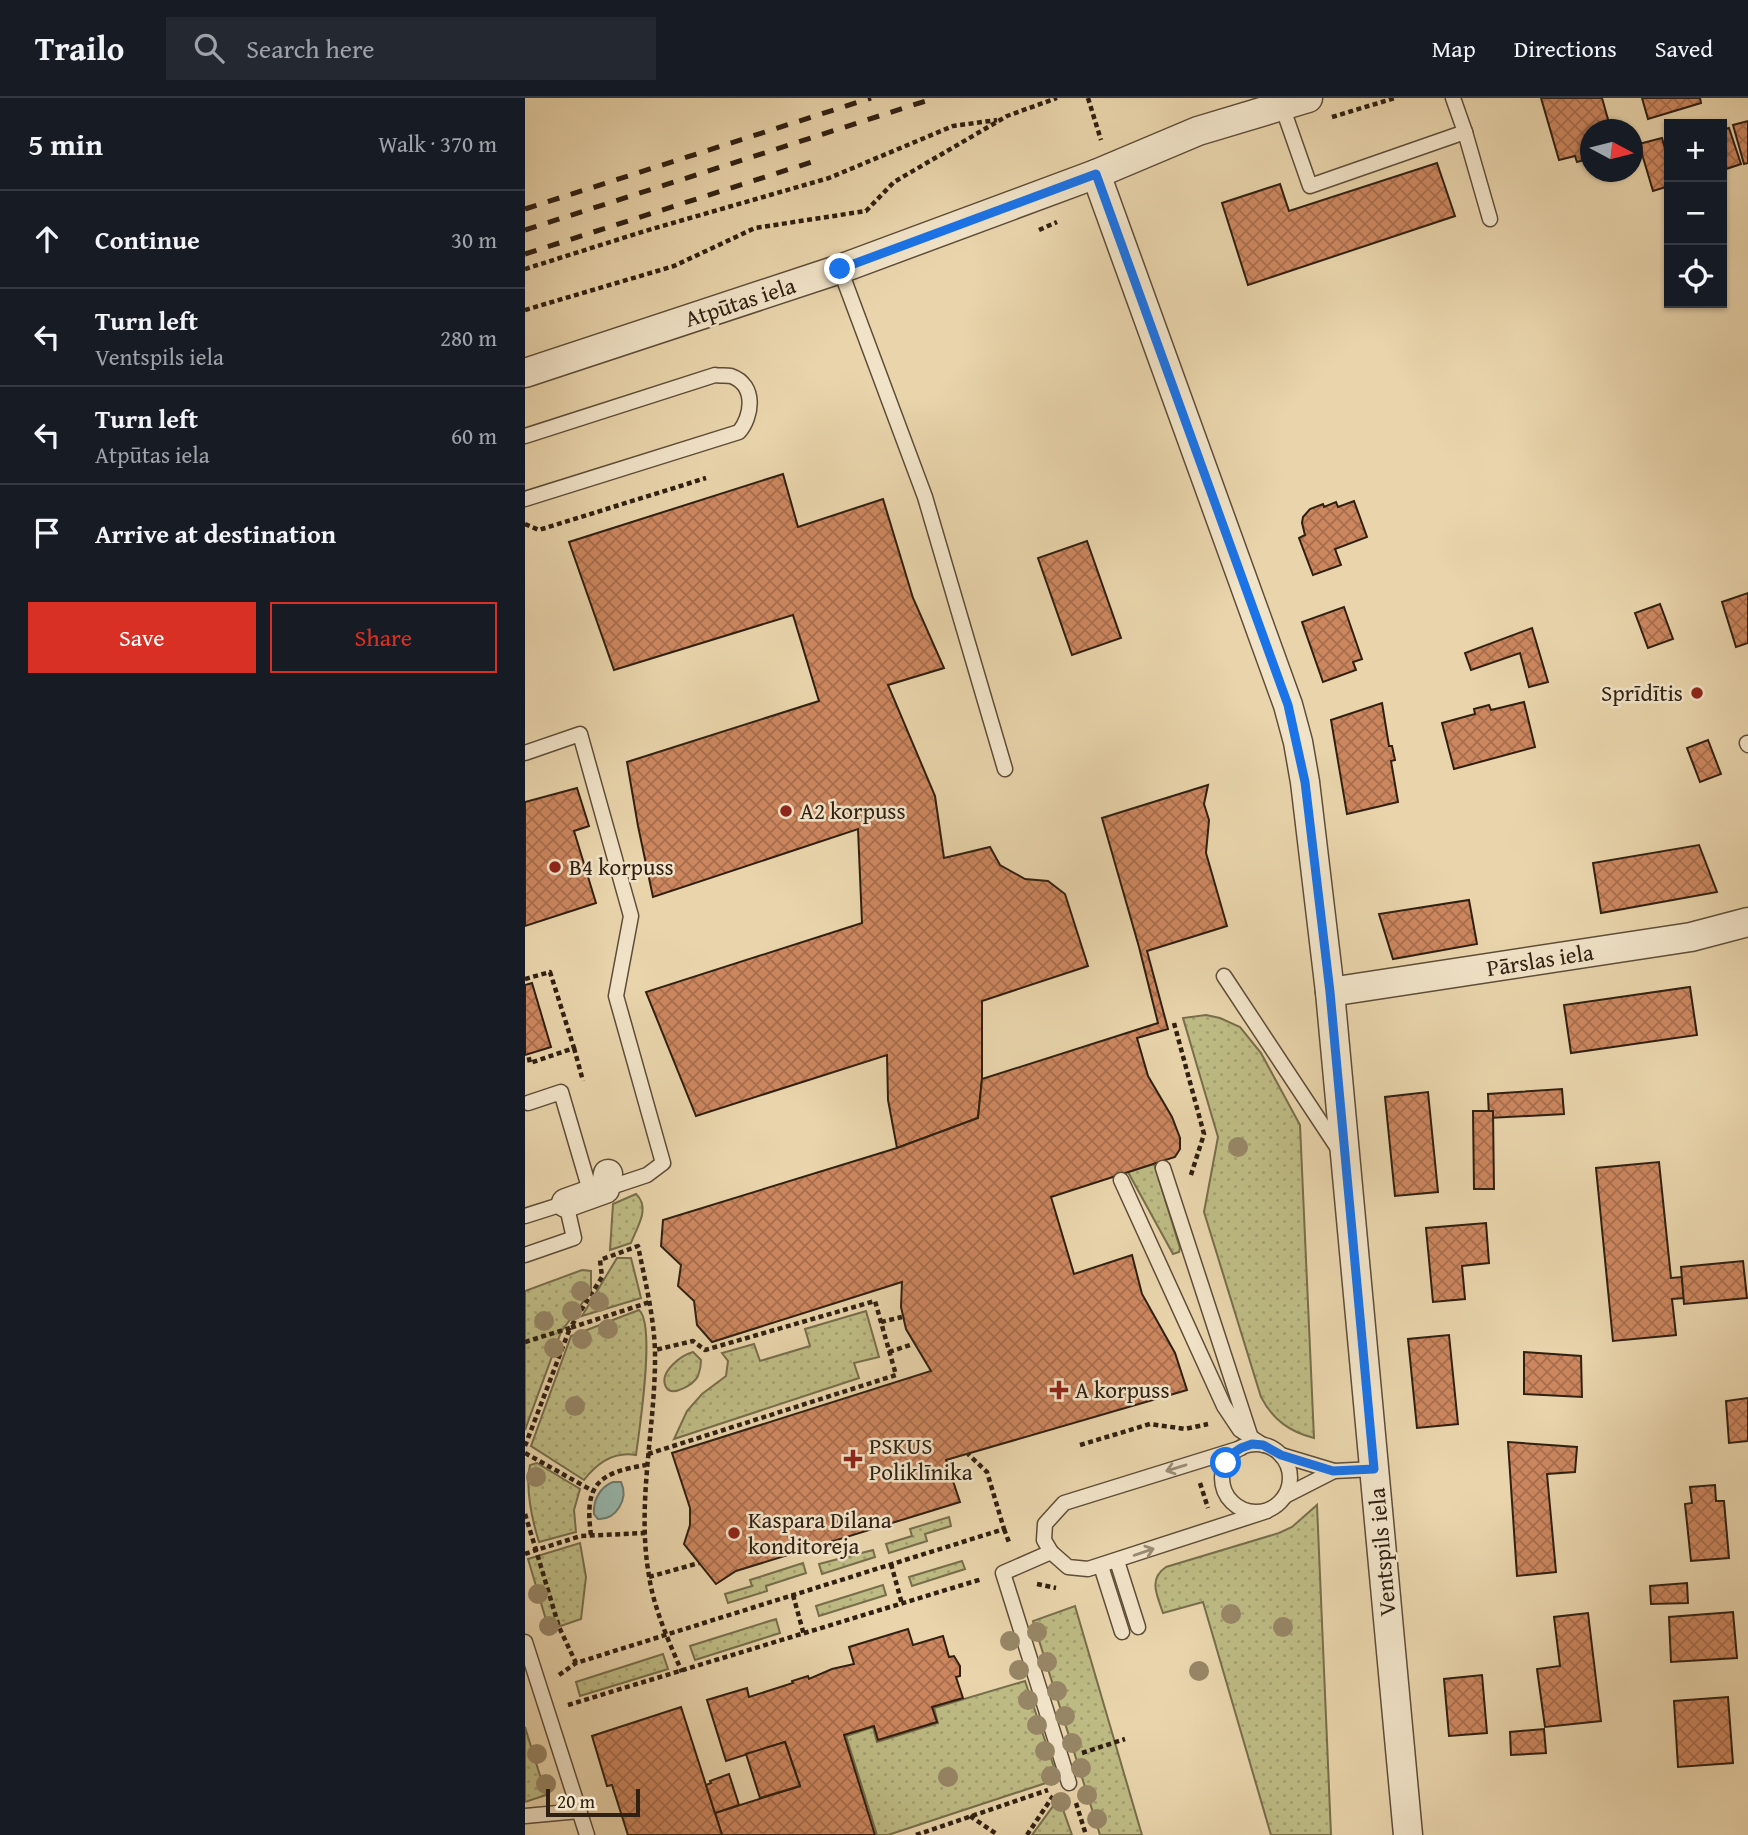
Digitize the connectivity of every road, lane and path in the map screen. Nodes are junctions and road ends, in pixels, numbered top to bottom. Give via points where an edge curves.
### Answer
1 (1057, 98) edge
2 (1087, 98) edge
3 (1395, 98) edge
4 (1453, 98) edge
5 (1293, 111) edge
6 (1002, 119) junction
7 (1465, 132) junction
8 (1096, 174) junction
9 (1490, 219) dead end
10 (525, 269) edge
11 (840, 269) junction
12 (525, 310) edge
13 (525, 373) edge
14 (525, 436) edge
15 (706, 478) dead end
16 (525, 499) edge
17 (525, 524) edge
18 (525, 753) edge
19 (1005, 769) dead end
20 (1748, 922) edge
21 (1224, 976) dead end
22 (525, 979) edge
23 (1330, 992) junction
24 (1174, 1023) dead end
25 (528, 1054) dead end
26 (528, 1103) dead end
27 (1345, 1160) junction
28 (1163, 1168) dead end
29 (1190, 1179) dead end
30 (1121, 1180) dead end
31 (593, 1190) junction
32 (525, 1216) edge
33 (525, 1255) edge
34 (650, 1302) junction
35 (902, 1317) dead end
36 (881, 1322) junction
37 (570, 1328) junction
38 (525, 1342) edge
39 (913, 1344) dead end
40 (655, 1350) junction
41 (889, 1352) junction
42 (1212, 1423) dead end
43 (1250, 1435) junction
44 (1080, 1445) dead end
45 (1263, 1445) junction
46 (525, 1446) edge
47 (1241, 1448) junction
48 (525, 1453) edge
49 (648, 1454) junction
50 (968, 1454) dead end
51 (1281, 1455) junction
52 (1195, 1462) junction
53 (646, 1465) junction
54 (1374, 1469) junction
55 (1333, 1471) junction
56 (593, 1491) junction
57 (1285, 1496) junction
58 (1267, 1511) junction
59 (525, 1514) edge
60 (1213, 1529) junction
61 (645, 1533) junction
62 (590, 1535) junction
63 (536, 1550) junction
64 (1051, 1552) junction
65 (525, 1554) edge
66 (1117, 1561) junction
67 (699, 1563) dead end
68 (891, 1564) junction
69 (1101, 1566) junction
70 (1003, 1573) junction
71 (649, 1577) junction
72 (793, 1595) junction
73 (902, 1604) junction
74 (1138, 1627) dead end
75 (1122, 1632) dead end
76 (666, 1634) junction
77 (804, 1634) junction
78 (525, 1642) edge
79 (576, 1663) junction
80 (681, 1672) junction
81 (538, 1683) junction
82 (546, 1711) junction
83 (1125, 1740) dead end
84 (1061, 1760) junction
85 (1069, 1783) joint
86 (579, 1811) junction
87 (525, 1816) edge
88 (970, 1816) junction
89 (587, 1835) edge
90 (916, 1835) edge
91 (998, 1835) edge
92 (1027, 1835) edge
93 (1086, 1835) edge
94 (1408, 1835) edge

1 - 6 path
2 - 8 path via 1104,148
3 - 5 path
4 - 7 lane
5 - 7 lane via 1310,186
5 - 8 street, Atpūtas iela via 1198,131
6 - 10 path via 953,126 829,178
6 - 12 path via 894,182 866,211 755,228 674,266
7 - 9 lane
8 - 11 street, Atpūtas iela
8 - 23 street, Ventspils iela via 1288,705 1305,782
11 - 13 street, Atpūtas iela
11 - 19 lane via 925,497
14 - 16 lane via 715,376 739,381 750,399 751,411 739,432
15 - 17 path via 539,530
18 - 31 lane via 580,734 631,916 616,996 663,1163 647,1175
20 - 23 street, Pārslas iela via 1692,937
21 - 27 lane
22 - 25 path via 550,972 573,1048 530,1063
23 - 27 street, Ventspils iela
24 - 29 path via 1204,1134
26 - 31 lane via 561,1092
27 - 54 street, Ventspils iela
28 - 43 lane
30 - 43 lane via 1224,1406 1240,1430
31 - 32 lane
31 - 33 lane via 574,1238
34 - 37 path
34 - 37 path via 638,1246 600,1259 602,1277
34 - 40 path
35 - 36 path
36 - 40 path via 875,1301 705,1350 693,1341
36 - 41 path
37 - 38 path
37 - 46 path
39 - 41 path
40 - 49 path
41 - 49 path via 896,1375
42 - 44 path via 1185,1429 1150,1424
43 - 45 lane
45 - 47 lane
45 - 51 lane
47 - 52 lane
47 - 58 lane via 1226,1463 1223,1485 1235,1504 1245,1510
48 - 56 path
49 - 53 path
50 - 68 path via 987,1472 1004,1529
51 - 55 lane
51 - 57 lane via 1290,1475
52 - 60 path
52 -> 64 lane via 1064,1503 1045,1524 1044,1539
53 - 56 path via 603,1477
53 - 61 path
54 - 55 lane
54 - 94 street, Ventspils iela
55 - 57 lane
56 - 62 path
57 - 58 lane
58 - 60 lane
59 - 63 path
66 -> 60 lane
61 - 62 path
61 - 71 path
62 - 63 path
63 - 65 path
63 - 79 path via 559,1627
64 - 69 lane via 1068,1567
64 - 70 lane
66 - 69 lane
66 - 74 lane
67 - 71 path
68 - 72 path
68 - 73 path
69 - 75 lane
70 - 73 path
70 - 84 lane
71 - 76 path
72 - 76 path
72 - 77 path
73 - 77 path
76 - 79 path
76 - 80 path
77 - 80 path
78 - 81 lane
79 - 81 path
80 - 82 path
81 - 82 lane
82 - 86 lane
83 - 84 path
84 - 85 lane
85 - 93 path
86 - 87 lane
86 - 89 lane
88 - 90 path
88 - 91 path
88 - 92 path via 1059,1787

